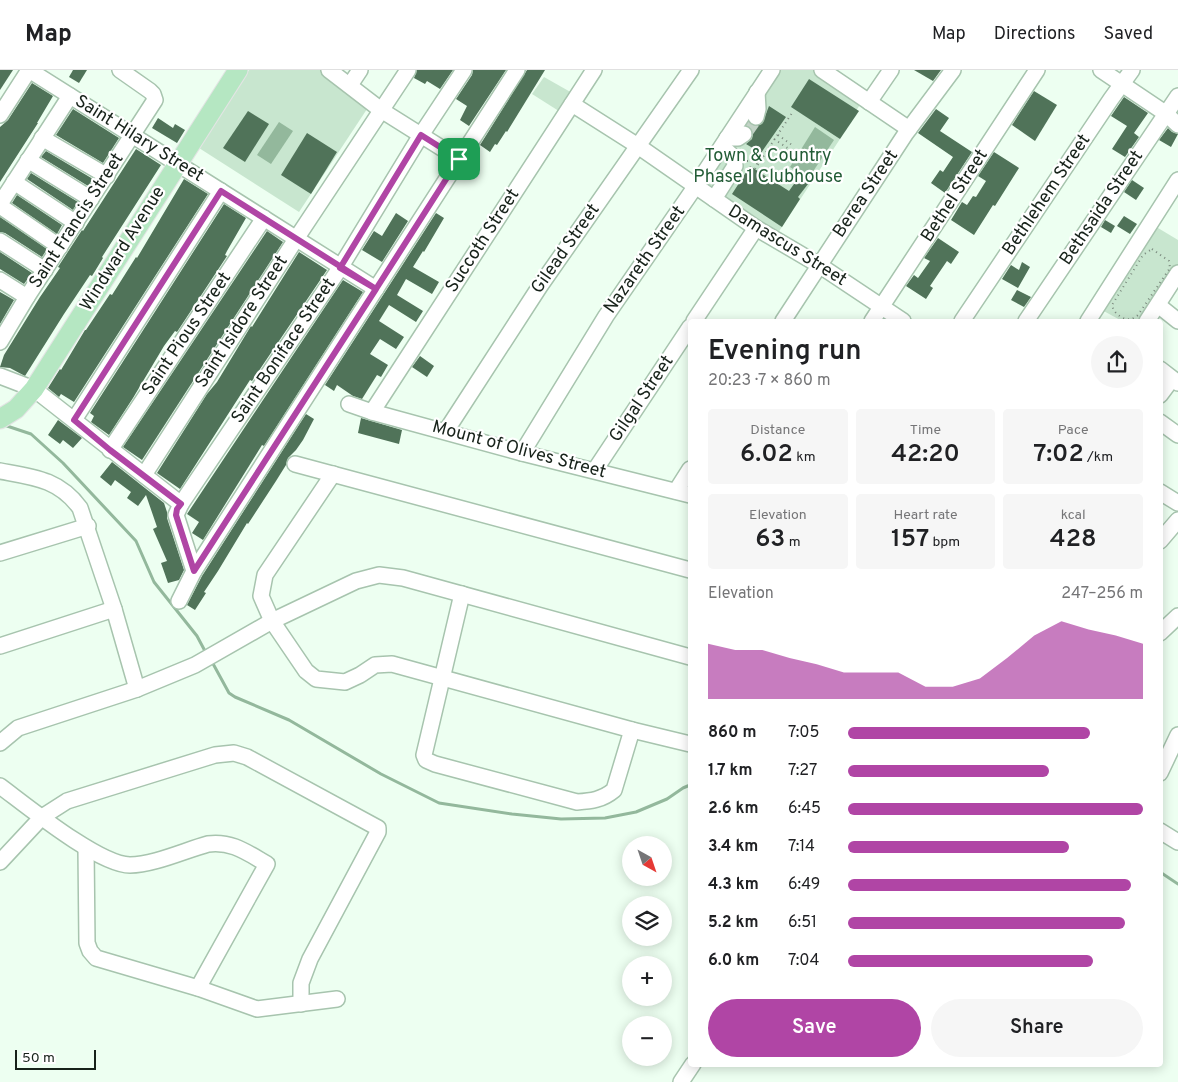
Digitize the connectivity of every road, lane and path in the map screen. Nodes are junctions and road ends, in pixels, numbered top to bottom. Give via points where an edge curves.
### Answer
1 (29, 70) edge
2 (120, 70) edge
3 (238, 70) edge
4 (329, 70) edge
5 (360, 70) edge
6 (408, 70) edge
7 (464, 70) edge
8 (517, 70) edge
9 (594, 70) edge
10 (692, 70) edge
11 (772, 70) edge
12 (891, 70) edge
13 (952, 70) edge
14 (1037, 70) edge
15 (1101, 70) edge
16 (1132, 70) edge
17 (827, 71) edge
18 (1122, 84) junction
19 (350, 85) junction
20 (757, 92) junction
21 (70, 96) junction
22 (1178, 96) edge
23 (869, 102) junction
24 (572, 104) junction
25 (381, 110) junction
26 (792, 113) dead end
27 (1165, 113) junction
28 (0, 115) edge
29 (756, 117) tunnel mouth
30 (1178, 125) edge
31 (909, 129) junction
32 (744, 134) tunnel mouth
33 (133, 135) junction
34 (421, 135) junction
35 (777, 135) junction
36 (42, 138) junction
37 (774, 139) junction
38 (725, 143) junction
39 (792, 145) dead end
40 (638, 146) junction
41 (789, 149) dead end
42 (459, 159) junction
43 (28, 160) junction
44 (178, 164) junction
45 (755, 169) dead end
46 (107, 176) junction
47 (1178, 180) edge
48 (14, 182) junction
49 (695, 187) junction
50 (221, 191) junction
51 (91, 199) junction
52 (714, 199) junction
53 (0, 205) edge
54 (264, 218) junction
55 (76, 223) junction
56 (756, 228) junction
57 (296, 239) junction
58 (0, 241) edge
59 (60, 246) junction
60 (819, 265) junction
61 (340, 268) junction
62 (45, 270) junction
63 (1172, 274) edge
64 (0, 280) edge
65 (376, 289) junction
66 (27, 297) junction
67 (1158, 305) junction
68 (882, 307) junction
69 (695, 319) edge
70 (784, 319) edge
71 (873, 319) edge
72 (900, 319) edge
73 (963, 319) edge
74 (1027, 319) edge
75 (1089, 319) edge
76 (1126, 319) edge
77 (1132, 319) edge
78 (1148, 319) edge
79 (1178, 321) edge
80 (688, 330) edge
81 (0, 342) edge
82 (0, 376) edge
83 (1170, 377) edge
84 (1163, 390) edge
85 (32, 392) junction
86 (348, 404) dead end
87 (372, 412) junction
88 (0, 419) edge
89 (74, 420) junction
90 (1163, 424) edge
91 (446, 431) junction
92 (1178, 435) edge
93 (110, 450) junction
94 (522, 453) junction
95 (296, 464) dead end
96 (595, 470) junction
97 (0, 471) edge
98 (333, 474) junction
99 (144, 475) junction
100 (688, 475) edge
101 (683, 493) edge
102 (1163, 494) edge
103 (1178, 503) edge
104 (181, 504) junction
105 (1178, 520) edge
106 (88, 526) junction
107 (1163, 538) edge
108 (0, 553) edge
109 (688, 569) edge
110 (194, 571) junction
111 (462, 594) junction
112 (179, 601) dead end
113 (114, 609) junction
114 (1178, 616) edge
115 (272, 621) junction
116 (1163, 630) edge
117 (0, 646) edge
118 (688, 656) edge
119 (442, 678) junction
120 (137, 689) junction
121 (632, 730) junction
122 (1178, 735) edge
123 (0, 743) edge
124 (688, 744) edge
125 (1163, 767) edge
126 (0, 786) edge
127 (42, 817) junction
128 (1163, 833) edge
129 (1178, 842) edge
130 (86, 848) junction
131 (0, 862) edge
132 (198, 988) junction
133 (337, 999) dead end
134 (301, 1004) junction
135 (691, 1067) edge
136 (681, 1082) edge

1 - 21 street, Saint Hilary Street
1 - 28 street
2 - 33 street, Saint Francis Street via 150,91 155,100
3 - 44 main road, Windward Avenue
4 - 19 street
5 - 19 street
6 - 25 street, Saint Isidore Street
7 - 34 street, Saint Boniface Street
8 - 42 street
9 - 24 street, Succoth Street
10 - 40 street, Gilead Street
11 - 20 street, Nazareth Street
12 - 23 street
13 - 31 street, Berea Street
14 - 68 street, Bethel Street
15 - 18 street
16 - 18 street, Bethlehem Street
17 - 23 street
18 - 27 street
18 - 73 street, Bethlehem Street
19 - 25 street
20 - 29 street
20 - 38 street, Nazareth Street
21 - 33 street, Saint Hilary Street
21 - 36 street
22 - 27 street, Bethsaida Street
23 - 31 street
24 - 40 street, Damascus Street
24 - 87 street, Succoth Street
25 - 34 street
25 - 57 street, Saint Isidore Street
26 - 35 path
27 - 30 street
27 - 74 street, Bethsaida Street
31 - 60 street, Berea Street
32 - 38 street
33 - 44 street, Saint Hilary Street
33 - 46 street, Saint Francis Street
34 - 42 street
34 - 61 street, Saint Boniface Street
35 - 37 path
35 - 39 path
36 - 43 street
36 - 46 street
37 - 41 path
37 - 45 path
38 - 49 street, Nazareth Street
38 - 52 street via 735,166
40 - 49 street, Damascus Street
40 - 91 street, Gilead Street via 540,286
42 - 65 street
43 - 48 street
43 - 51 street
44 - 50 street, Saint Hilary Street
44 - 85 main road, Windward Avenue
46 - 51 street, Saint Francis Street
47 - 75 street
48 - 53 street
48 - 55 street
49 - 52 street, Damascus Street
49 - 94 street, Nazareth Street via 606,316
50 - 54 street, Saint Hilary Street
50 - 89 street
51 - 55 street, Saint Francis Street
52 - 56 street, Damascus Street
53 - 59 street
54 - 57 street, Saint Hilary Street
54 - 93 street, Saint Pious Street
55 - 59 street, Saint Francis Street
56 - 60 street, Damascus Street
56 - 69 street
57 - 61 street, Saint Hilary Street
57 - 99 street, Saint Isidore Street
58 - 62 street
59 - 62 street, Saint Francis Street
60 - 68 street, Damascus Street
60 - 70 street, Berea Street
61 - 65 street, Saint Hilary Street
61 - 104 street, Saint Boniface Street
62 - 66 street, Saint Francis Street
63 - 67 street
63 - 76 path via 1169,261 1152,249 1148,250 1112,305 1114,311
63 - 77 path
64 - 66 street
65 - 110 street
66 - 81 street, Saint Francis Street
67 - 78 street
67 - 79 street
68 - 71 street, Bethel Street
68 - 72 street, Damascus Street
80 - 96 street, Gilgal Street
82 - 85 street
83 - 84 street
85 - 88 main road, Windward Avenue via 16,409
85 - 89 street
86 - 87 street, Mount of Olives Street
87 - 91 street, Mount of Olives Street
89 - 93 street
90 - 92 street
91 - 94 street, Mount of Olives Street
93 - 99 street
94 - 96 street, Mount of Olives Street
95 - 98 street
96 - 101 street, Mount of Olives Street
97 - 106 street via 39,478 64,490 80,508
98 - 109 street
98 - 115 street via 265,575 261,596
99 - 104 street
100 - 101 street
102 - 103 street
104 - 110 street via 176,515
105 - 107 street
106 - 108 street
106 - 113 street
110 - 112 street
111 - 115 street via 379,575 356,580
111 - 118 street
111 - 119 street
113 - 117 street
113 - 120 street
114 - 116 street
115 - 119 street via 306,671 316,679 345,682 375,665 392,664
115 - 120 street via 217,654
119 - 121 street
119 - 121 street via 424,755 430,763 444,767 576,802 599,800 614,790
120 - 123 street via 18,728
121 - 124 street
122 - 125 street
126 - 127 street
127 - 130 street
127 - 131 street
127 - 134 street via 67,801 210,757 234,753 378,828 310,959 301,983
128 - 129 street
130 - 132 street via 87,943 90,951 104,962
130 - 132 street via 128,865 219,843 234,846 267,864
132 - 134 street via 257,1009
133 - 134 street
135 - 136 street

